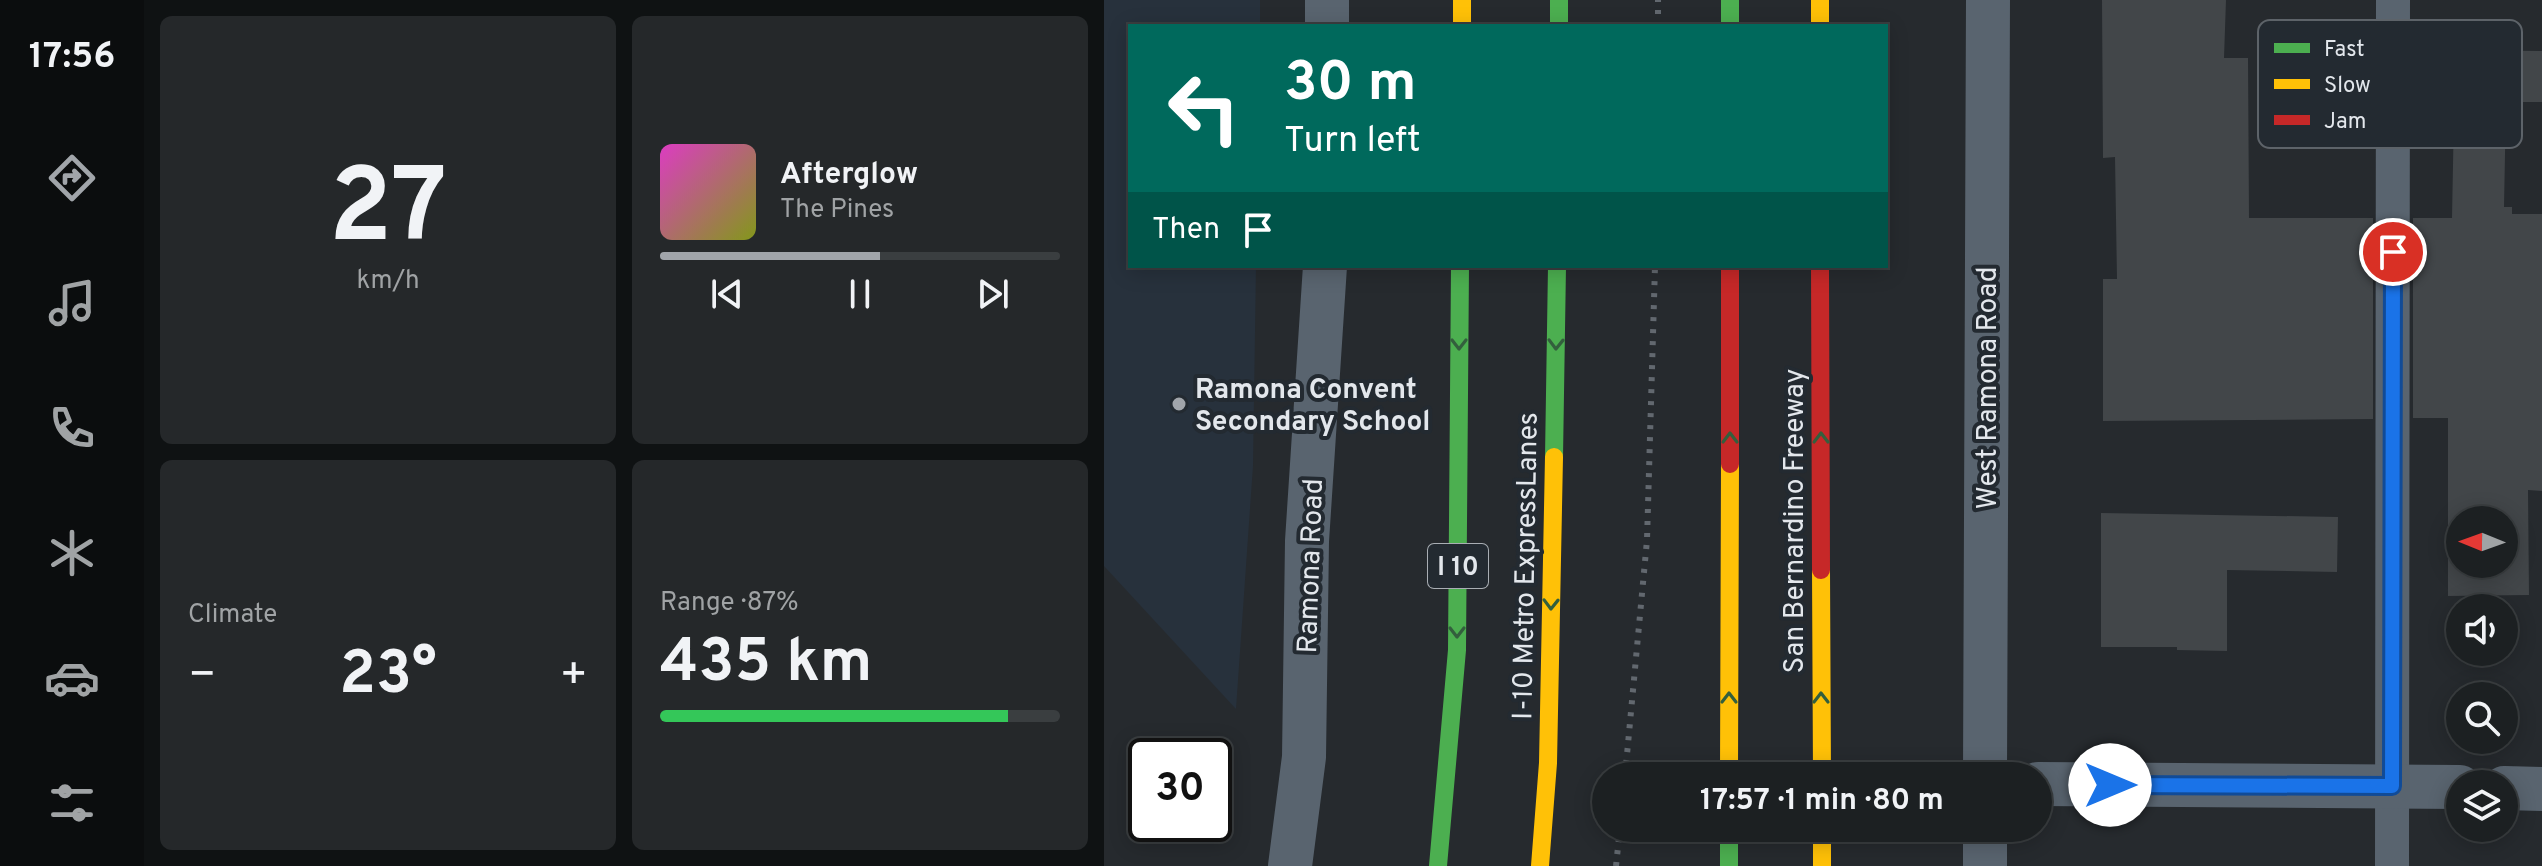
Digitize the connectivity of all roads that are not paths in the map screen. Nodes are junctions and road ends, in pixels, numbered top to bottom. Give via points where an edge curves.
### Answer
1 (1327, 0) edge
2 (1462, 0) edge
3 (1559, 0) edge
4 (1730, 0) edge
5 (1820, 0) edge
6 (1988, 0) edge
7 (2393, 0) edge
8 (2393, 20) edge
9 (1327, 24) edge
10 (1462, 24) edge
11 (1559, 24) edge
12 (1730, 24) edge
13 (1820, 24) edge
14 (2393, 148) edge
15 (1325, 268) edge
16 (1460, 268) edge
17 (1557, 268) edge
18 (1730, 268) edge
19 (1820, 268) edge
20 (1729, 762) edge
21 (1822, 762) edge
22 (1985, 762) edge
23 (2052, 784) edge
24 (2392, 786) junction
25 (2446, 787) edge
26 (2518, 788) edge
27 (2542, 789) edge
28 (1729, 842) edge
29 (1822, 842) edge
30 (1985, 842) edge
31 (1290, 866) edge
32 (1438, 866) edge
33 (1540, 866) edge
34 (1729, 866) edge
35 (1822, 866) edge
36 (1985, 866) edge
37 (2392, 866) edge

1 - 9 street
2 - 10 highway
3 - 11 highway
4 - 12 highway
5 - 13 highway
6 - 22 street, West Ramona Road
7 - 8 lane
14 - 24 lane
15 - 31 street, Ramona Road via 1307,541 1304,757
16 -> 32 highway, I 10 via 1457,650
17 -> 33 highway, I-10 Metro ExpressLanes via 1548,763
20 -> 18 highway
21 -> 19 highway, San Bernardino Freeway
23 - 24 street
24 - 25 street
24 - 37 lane
26 - 27 street
28 - 34 highway
29 - 35 highway
30 - 36 street

